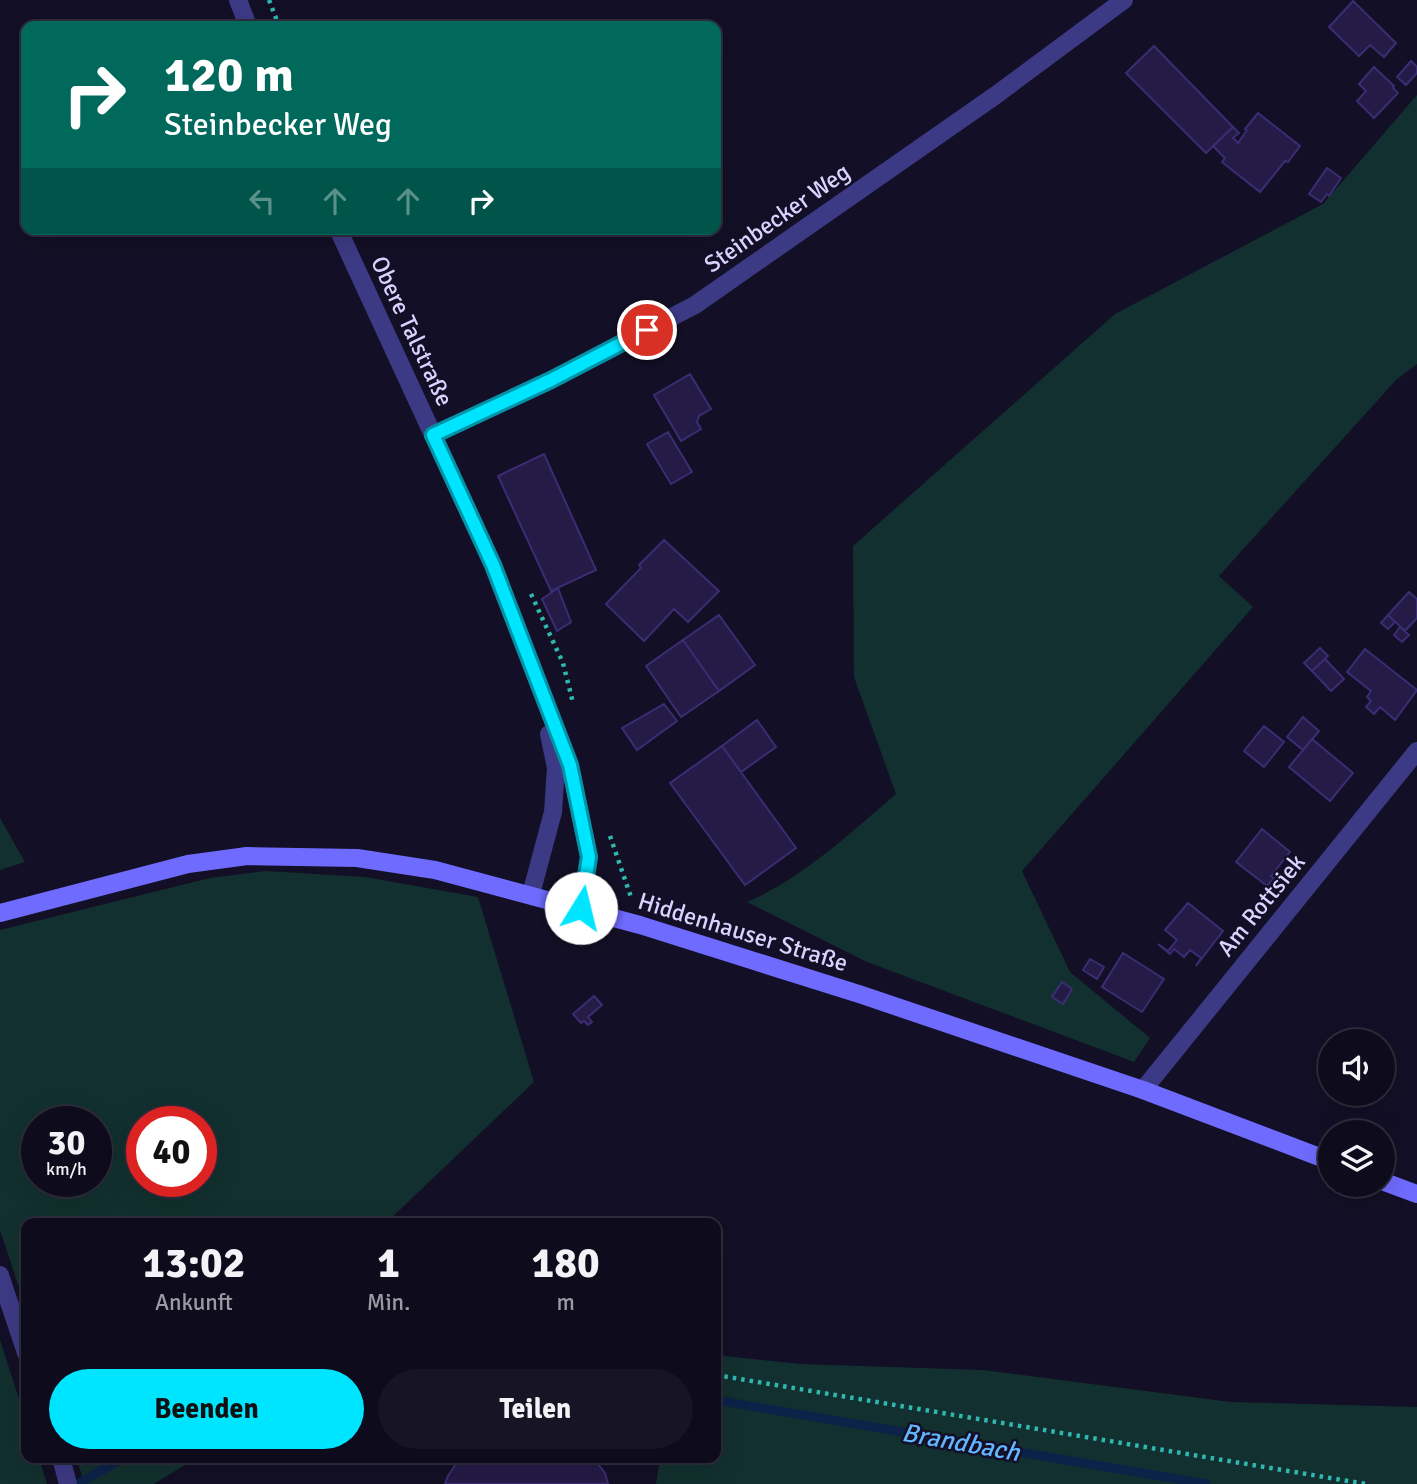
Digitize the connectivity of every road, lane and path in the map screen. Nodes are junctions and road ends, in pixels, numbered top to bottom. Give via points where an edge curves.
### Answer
1 (238, 0) edge
2 (269, 0) edge
3 (1124, 0) edge
4 (246, 21) edge
5 (277, 21) edge
6 (341, 235) edge
7 (433, 435) junction
8 (539, 686) junction
9 (1417, 751) edge
10 (531, 894) junction
11 (581, 908) junction
12 (0, 913) edge
13 (1143, 1090) junction
14 (1318, 1156) edge
15 (1395, 1186) edge
16 (1417, 1194) edge
17 (0, 1275) edge
18 (21, 1338) edge
19 (721, 1376) edge
20 (62, 1463) edge
21 (68, 1484) edge
22 (1366, 1484) edge

1 - 4 street
2 - 5 path
3 - 7 street, Steinbecker Weg via 695,305
6 - 7 street, Obere Talstraße
7 - 8 street, Obere Talstraße via 493,565
8 - 10 street, Obere Talstraße via 556,768 553,812
8 - 11 street, Obere Talstraße via 570,765 589,857
9 - 13 street, Am Rottsiek
10 - 11 main road, Hiddenhauser Straße
10 - 12 main road, Hiddenhauser Straße via 435,870 356,858 247,856 188,864
11 - 13 main road, Hiddenhauser Straße via 862,995
13 - 14 main road, Hiddenhauser Straße
15 - 16 main road
17 - 18 street
19 - 22 path
20 - 21 street

